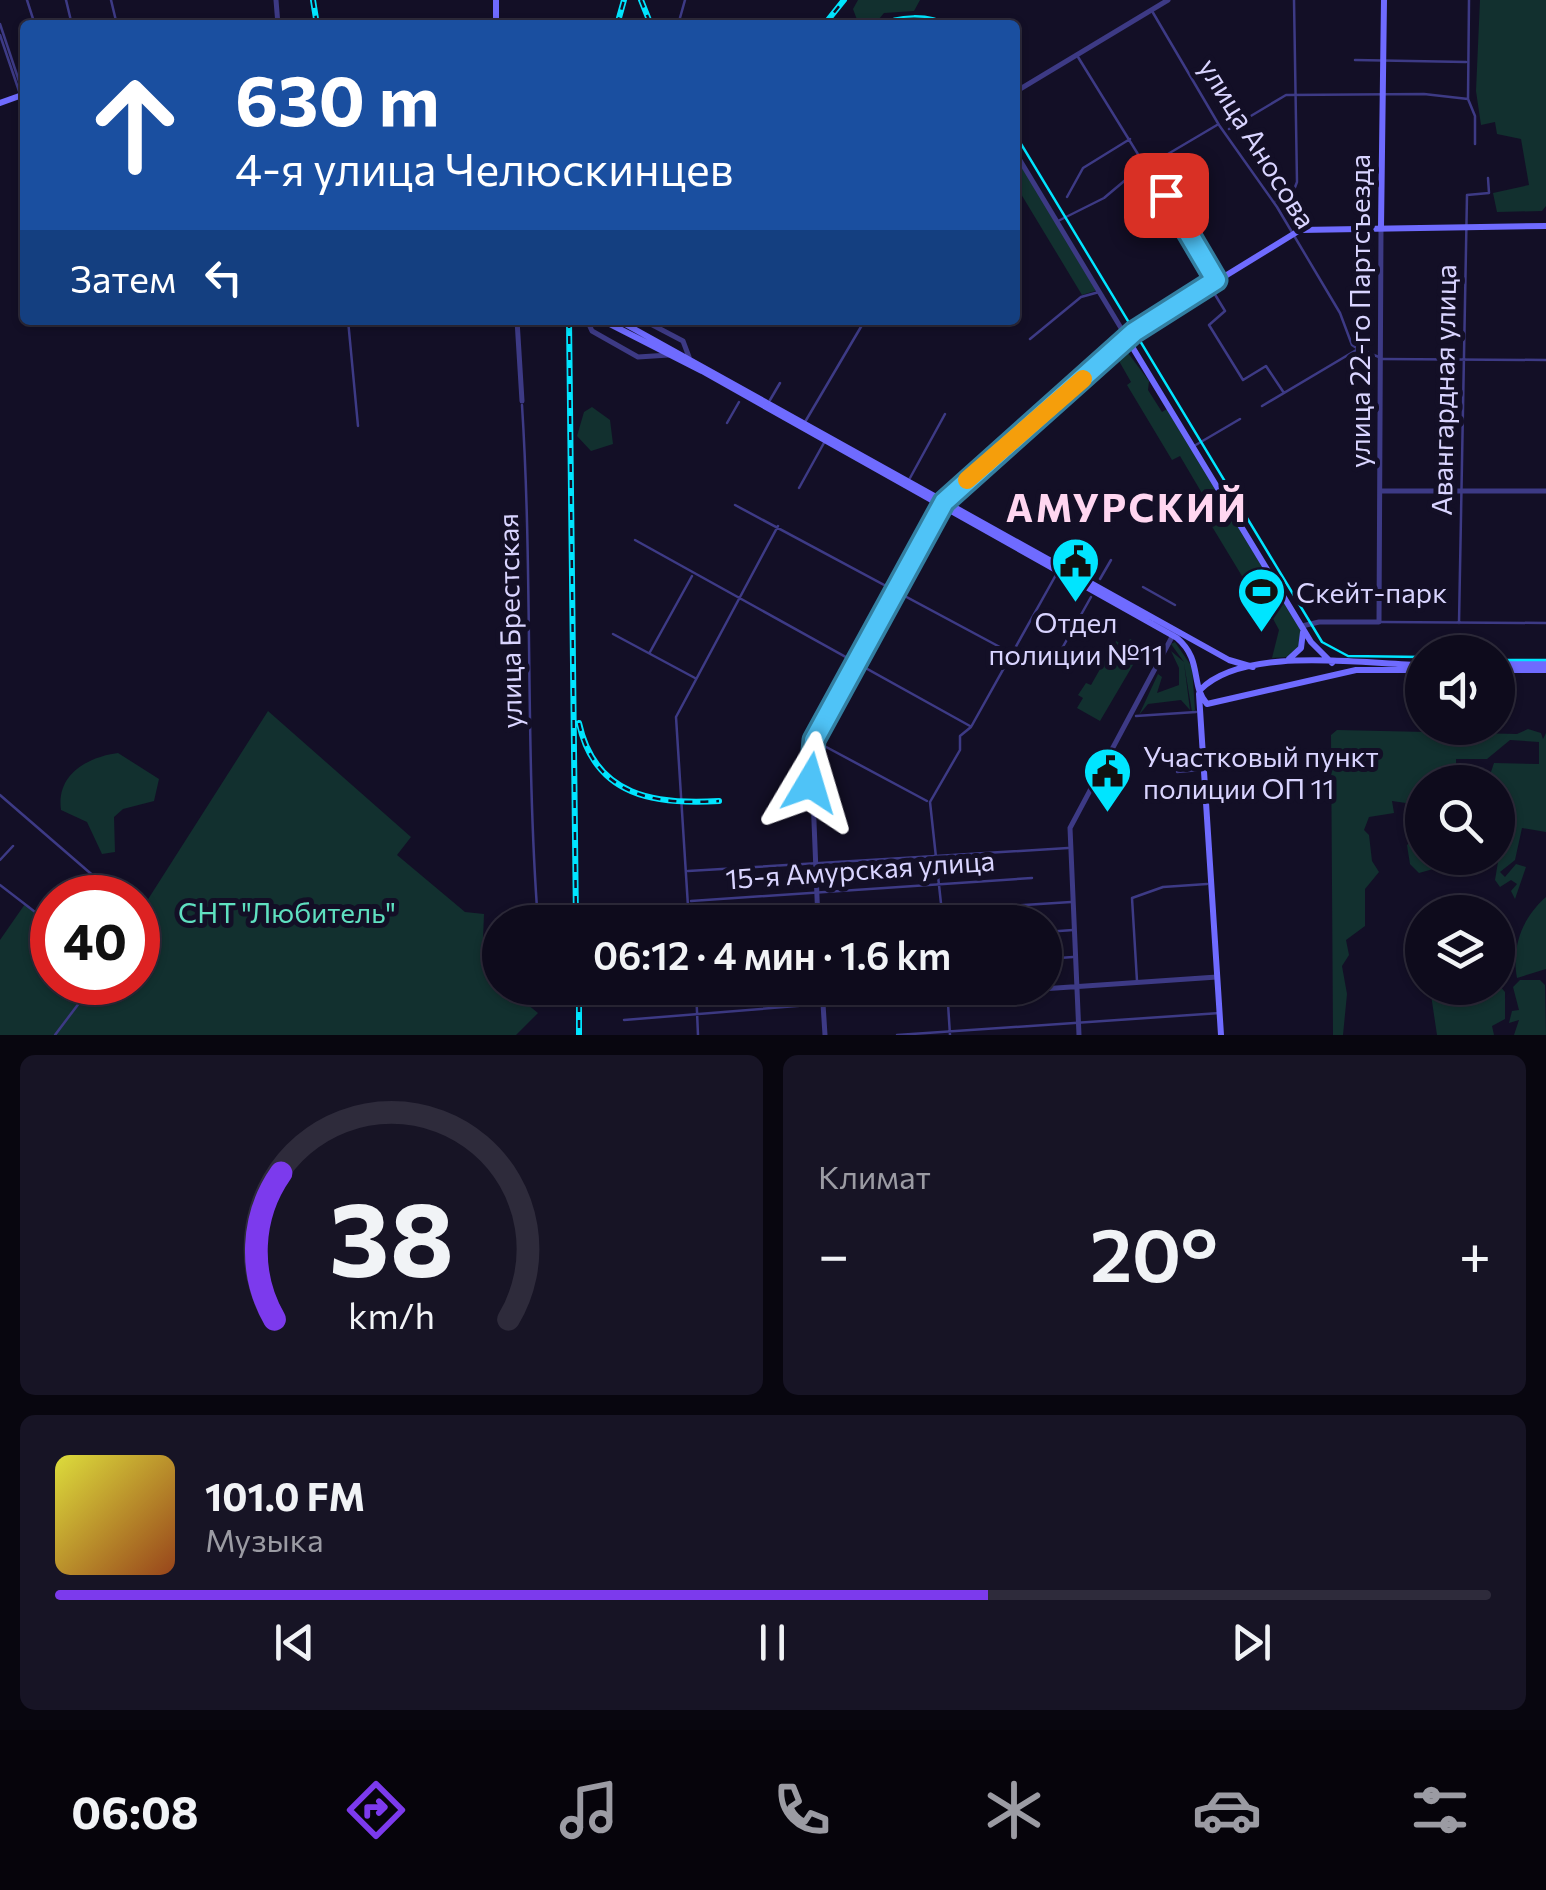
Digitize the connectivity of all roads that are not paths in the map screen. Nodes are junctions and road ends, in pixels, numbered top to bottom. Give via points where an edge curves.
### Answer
1 (1168, 0) edge
2 (1294, 0) edge
3 (1384, 0) edge
4 (1470, 0) edge
5 (1152, 10) junction
6 (0, 24) edge
7 (0, 35) edge
8 (1077, 56) junction
9 (1355, 60) dead end
10 (1383, 61) junction
11 (1468, 62) junction
12 (20, 74) edge
13 (20, 87) edge
14 (1020, 89) edge
15 (1383, 95) junction
16 (1298, 96) junction
17 (1468, 99) junction
18 (1219, 125) junction
19 (1226, 130) junction
20 (1132, 138) junction
21 (1475, 144) dead end
22 (1020, 160) edge
23 (1148, 166) junction
24 (1488, 178) dead end
25 (1066, 197) dead end
26 (1274, 202) junction
27 (1057, 222) junction
28 (1546, 226) edge
29 (1381, 227) junction
30 (1466, 228) junction
31 (1292, 235) junction
32 (1212, 283) junction
33 (1100, 291) junction
34 (348, 325) edge
35 (518, 325) edge
36 (589, 325) edge
37 (619, 325) edge
38 (621, 325) edge
39 (652, 325) edge
40 (862, 325) edge
41 (640, 339) junction
42 (1030, 339) dead end
43 (1128, 340) junction
44 (683, 342) junction
45 (1358, 349) junction
46 (674, 352) junction
47 (638, 357) junction
48 (688, 357) junction
49 (1381, 358) junction
50 (1465, 360) junction
51 (1546, 360) edge
52 (780, 383) dead end
53 (1284, 392) junction
54 (522, 401) joint
55 (739, 402) dead end
56 (769, 402) junction
57 (1262, 406) dead end
58 (945, 414) dead end
59 (1240, 419) dead end
60 (727, 423) dead end
61 (803, 424) junction
62 (358, 426) dead end
63 (826, 440) junction
64 (1193, 447) junction
65 (908, 482) junction
66 (799, 488) dead end
67 (1463, 490) junction
68 (1380, 491) junction
69 (1546, 491) edge
70 (943, 504) junction
71 (735, 505) dead end
72 (778, 526) junction
73 (634, 540) dead end
74 (1111, 560) dead end
75 (1058, 571) junction
76 (692, 575) junction
77 (1100, 579) dead end
78 (1144, 587) dead end
79 (895, 590) junction
80 (1090, 596) dead end
81 (738, 601) junction
82 (1175, 605) dead end
83 (1379, 622) junction
84 (1459, 623) junction
85 (1546, 624) edge
86 (1302, 626) junction
87 (1173, 631) junction
88 (613, 634) dead end
89 (1060, 652) dead end
90 (1012, 653) junction
91 (649, 654) junction
92 (1287, 660) junction
93 (1331, 660) junction
94 (1308, 662) junction
95 (854, 664) junction
96 (1252, 667) junction
97 (1376, 667) junction
98 (1405, 667) edge
99 (1515, 667) edge
100 (1546, 667) edge
101 (697, 678) junction
102 (1322, 678) junction
103 (1309, 680) junction
104 (1199, 693) junction
105 (1213, 706) junction
106 (1198, 712) junction
107 (1136, 716) dead end
108 (1200, 723) junction
109 (971, 727) junction
110 (814, 740) junction
111 (1204, 770) junction
112 (1177, 772) dead end
113 (0, 795) edge
114 (930, 802) junction
115 (12, 846) dead end
116 (1068, 848) junction
117 (939, 854) junction
118 (0, 860) edge
119 (815, 863) junction
120 (687, 871) junction
121 (92, 875) edge
122 (1032, 878) dead end
123 (941, 884) junction
124 (1212, 884) junction
125 (0, 885) edge
126 (816, 892) junction
127 (690, 901) junction
128 (1071, 902) junction
129 (537, 905) edge
130 (690, 905) edge
131 (817, 905) edge
132 (942, 905) edge
133 (1028, 905) edge
134 (30, 908) edge
135 (1073, 930) junction
136 (1062, 931) edge
137 (1074, 957) junction
138 (1062, 958) edge
139 (1218, 977) junction
140 (1137, 982) junction
141 (1076, 986) junction
142 (1062, 987) edge
143 (78, 1005) edge
144 (697, 1005) edge
145 (810, 1005) edge
146 (823, 1005) edge
147 (948, 1005) edge
148 (1220, 1013) junction
149 (697, 1014) junction
150 (624, 1020) dead end
151 (1078, 1023) junction
152 (950, 1033) edge
153 (55, 1035) edge
154 (698, 1035) edge
155 (825, 1035) edge
156 (897, 1035) edge
157 (1079, 1035) edge
158 (1221, 1035) edge

1 - 5 street
2 - 16 street
3 - 10 main road, улица 22-го Партсъезда
4 - 11 street
5 - 8 street
5 - 18 street, улица Аносова
6 - 12 street
7 - 13 street
8 - 14 street
8 - 20 street
9 - 10 street
10 - 11 street
10 - 15 main road, улица 22-го Партсъезда
11 - 17 street
15 - 16 street
15 - 17 street
15 - 29 main road, улица 22-го Партсъезда
16 - 19 street via 1286,95
16 - 26 street via 1296,188
17 - 21 street
18 - 19 street, улица Аносова
18 - 23 street
19 - 26 street, улица Аносова
20 - 23 street
20 - 25 street via 1082,168
22 - 27 street
23 - 27 street
23 - 32 street
24 - 30 street, Авангардная улица via 1489,193 1467,195
26 - 31 street, улица Аносова
27 - 33 street
28 - 30 main road
29 - 30 main road
29 - 31 main road
29 - 49 street, улица 22-го Партсъезда
30 - 50 street, Авангардная улица
31 - 32 main road
31 - 45 street, улица Аносова
32 - 43 main road
32 - 53 street via 1225,310 1209,325 1243,380 1266,366
33 - 42 street via 1082,297
33 - 43 street
34 - 62 street
35 - 54 street, улица Брестская
36 - 47 street
37 - 41 main road
38 - 46 main road
39 - 44 street
40 - 61 street
41 - 46 main road
41 - 47 street via 646,350
43 - 64 main road
43 - 70 main road
44 - 46 street
44 - 48 street
45 - 49 street
45 - 53 street
46 - 47 street
46 - 48 main road
46 - 61 main road
48 - 56 main road
49 - 50 street
49 - 68 street, улица 22-го Партсъезда
50 - 51 street
50 - 67 street, Авангардная улица
52 - 56 street
53 - 57 street
54 - 129 street, улица Брестская
55 - 60 street
56 - 61 main road
58 - 65 street
59 - 64 street
61 - 63 main road
61 - 65 main road
63 - 65 main road
63 - 66 street
64 - 86 main road
65 - 70 main road
67 - 68 street
67 - 69 street
67 - 84 street, Авангардная улица
68 - 83 street, улица 22-го Партсъезда
70 - 75 main road
70 - 79 street
70 - 87 main road
71 - 72 street
72 - 79 street
72 - 81 street
73 - 76 street
74 - 77 street
75 - 87 main road
75 - 90 street
76 - 81 street
76 - 91 street
78 - 82 street
79 - 90 street
79 - 95 street
80 - 89 street
81 - 95 street
81 - 101 street
83 - 84 street
83 - 86 street
84 - 85 street
86 - 92 main road via 1301,648
86 - 93 main road
87 - 96 main road
87 - 104 main road via 1194,658
87 - 116 street via 1080,802
88 - 91 street
90 - 109 street
91 - 101 street
92 - 94 main road
92 - 96 main road
93 - 94 main road
93 - 97 main road
93 - 102 main road
94 - 103 main road via 1318,671
95 - 109 street
95 - 110 street
96 - 104 main road via 1210,682
97 - 98 main road
97 - 102 main road
99 - 100 main road
101 - 120 street via 676,722
102 - 103 main road
103 - 105 main road
104 - 105 main road
104 - 106 main road
105 - 108 main road
106 - 107 street
106 - 108 main road
108 - 111 main road
109 - 114 street via 960,736 960,750
110 - 114 street
110 - 119 street
111 - 112 street
111 - 124 main road
113 - 121 street
114 - 117 street
115 - 118 street
116 - 117 street
116 - 128 street
117 - 119 street
117 - 123 street
119 - 120 street
119 - 126 street
120 - 127 street
122 - 123 street, 15-я Амурская улица
123 - 126 street, 15-я Амурская улица
123 - 132 street
124 - 139 main road
124 - 140 street via 1134,896
125 - 134 street
126 - 127 street, 15-я Амурская улица
126 - 131 street
127 - 130 street
128 - 133 street
128 - 135 street
135 - 136 street
135 - 137 street
137 - 138 street
137 - 141 street
139 - 140 street
139 - 148 main road
140 - 141 street
141 - 142 street
141 - 151 street
143 - 153 street
144 - 149 street
145 - 149 street
146 - 155 street
147 - 152 street
148 - 151 street
148 - 158 main road
149 - 150 street
149 - 154 street
151 - 152 street
151 - 157 street
152 - 156 street

